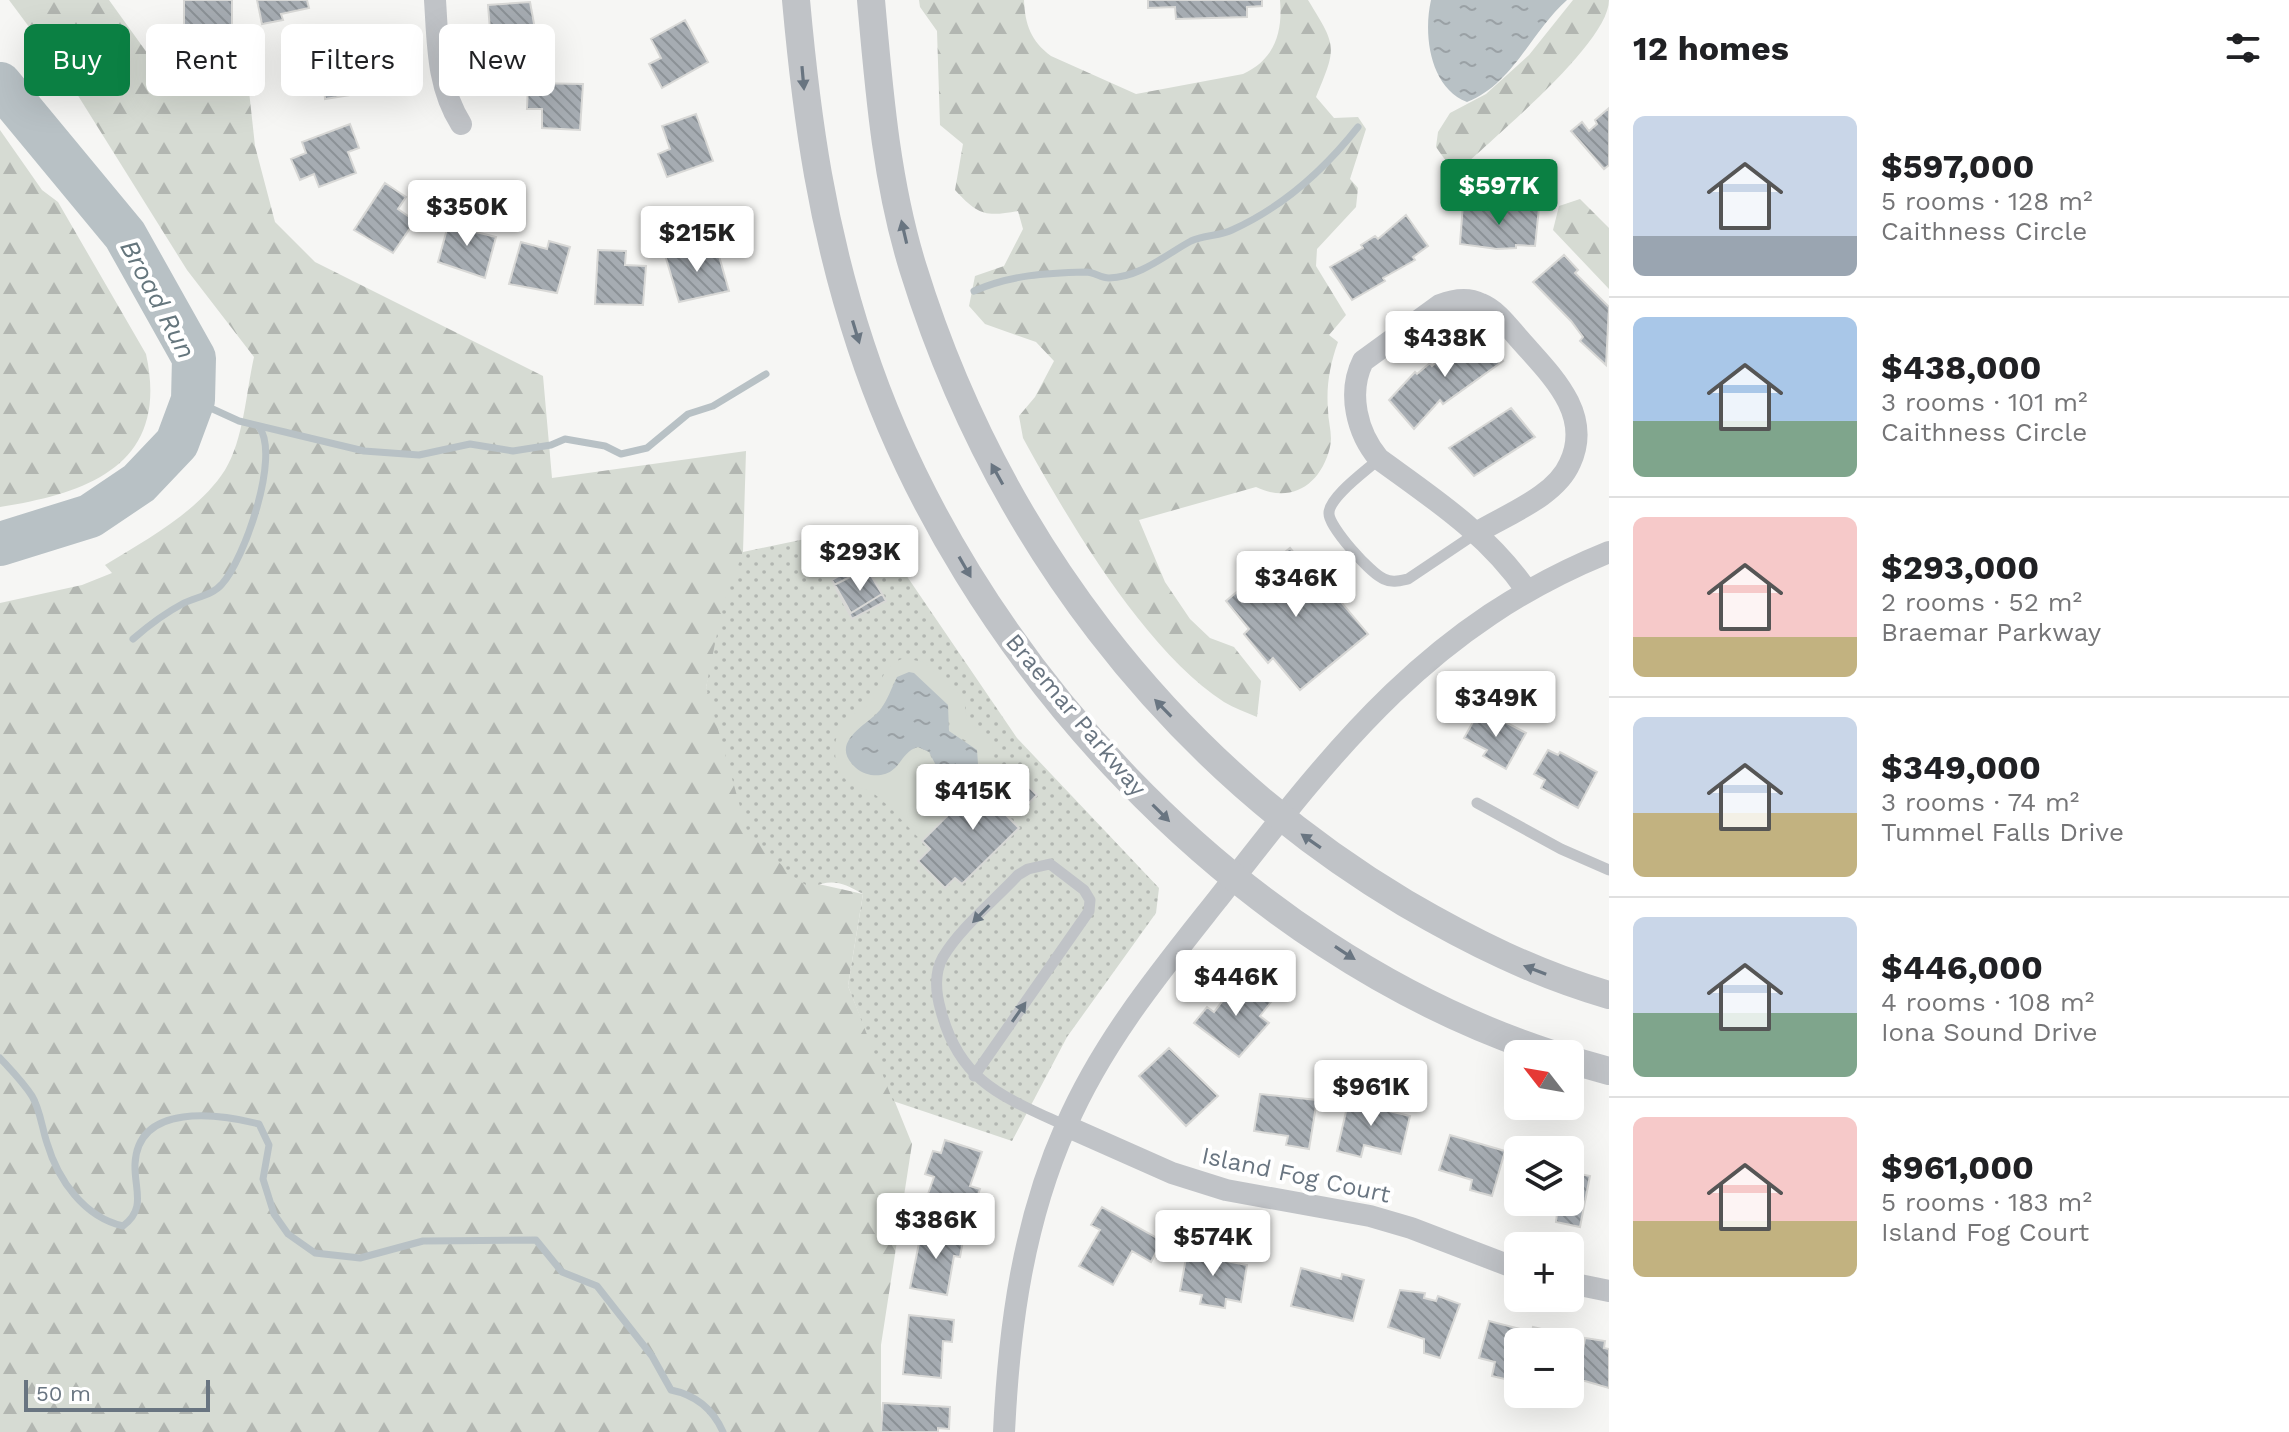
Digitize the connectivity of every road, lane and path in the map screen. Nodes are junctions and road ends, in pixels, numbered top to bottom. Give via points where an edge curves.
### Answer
1 (435, 0) edge
2 (796, 0) edge
3 (871, 0) edge
4 (461, 124) dead end
5 (1379, 459) junction
6 (1478, 532) junction
7 (1609, 552) edge
8 (1527, 591) junction
9 (1477, 803) dead end
10 (1281, 820) junction
11 (1609, 870) edge
12 (1234, 877) junction
13 (1609, 995) edge
14 (1520, 1040) edge
15 (1584, 1064) edge
16 (1609, 1071) edge
17 (974, 1076) junction
18 (1066, 1126) junction
19 (1504, 1264) edge
20 (1584, 1286) edge
21 (1609, 1291) edge
22 (1004, 1432) edge

1 - 4 street via 442,82
2 -> 12 street, Braemar Parkway via 807,123 837,269 885,411 925,496 1002,628 1045,686 1123,775
10 -> 3 street via 1173,718 1092,624 1042,551 981,445 908,248 879,98
5 - 6 street
5 - 6 lane via 1336,498 1329,513 1331,525 1376,574 1395,582 1408,579
5 - 6 street via 1358,425 1357,373 1363,361 1440,305 1469,300 1496,313 1562,388 1572,409 1575,451 1562,478 1548,490
6 - 8 street
7 - 8 street
8 - 10 street via 1450,641 1398,685 1351,733
9 - 11 lane
10 - 12 street
13 -> 10 street via 1526,968 1447,928
12 -> 14 street, Braemar Parkway via 1374,973
12 - 18 street via 1130,1011
15 - 16 street
17 -> 17 lane via 1089,911 1084,890 1050,864 1018,875 942,959 936,979 943,1018 959,1057
17 - 18 lane via 995,1093
18 - 19 street, Island Fog Court via 1172,1173 1226,1190 1370,1216
18 - 22 street via 1025,1249
20 - 21 street

